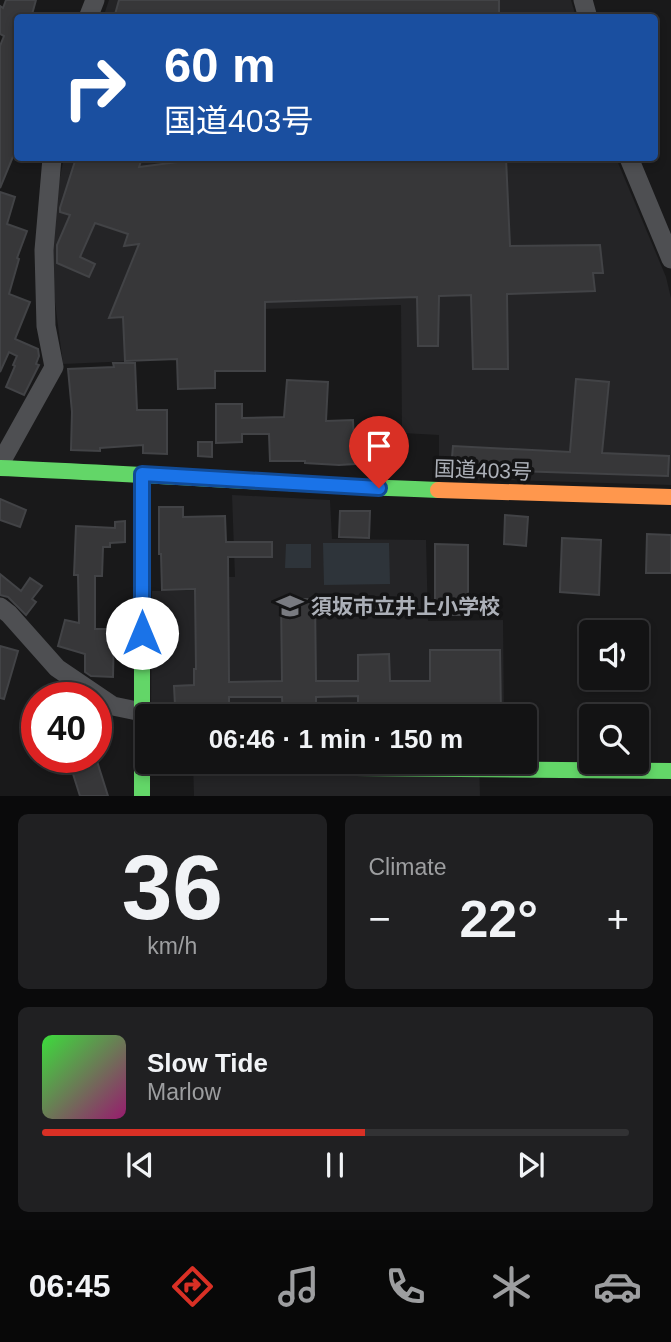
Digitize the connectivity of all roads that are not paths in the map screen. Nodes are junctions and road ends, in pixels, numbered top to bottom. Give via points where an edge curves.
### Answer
1 (52, 161) edge
2 (630, 161) edge
3 (671, 259) edge
4 (0, 466) edge
5 (142, 474) junction
6 (671, 497) edge
7 (0, 607) edge
8 (142, 704) edge
9 (135, 711) edge
10 (537, 770) edge
11 (671, 771) edge
12 (142, 774) edge
13 (142, 796) edge

1 - 4 street via 44,250 46,326 54,367
2 - 3 street
4 - 5 main road, 国道403号
5 - 6 main road, 国道403号 via 355,487
5 - 8 main road
7 - 9 street via 57,668 113,706
10 - 11 main road
12 - 13 main road

